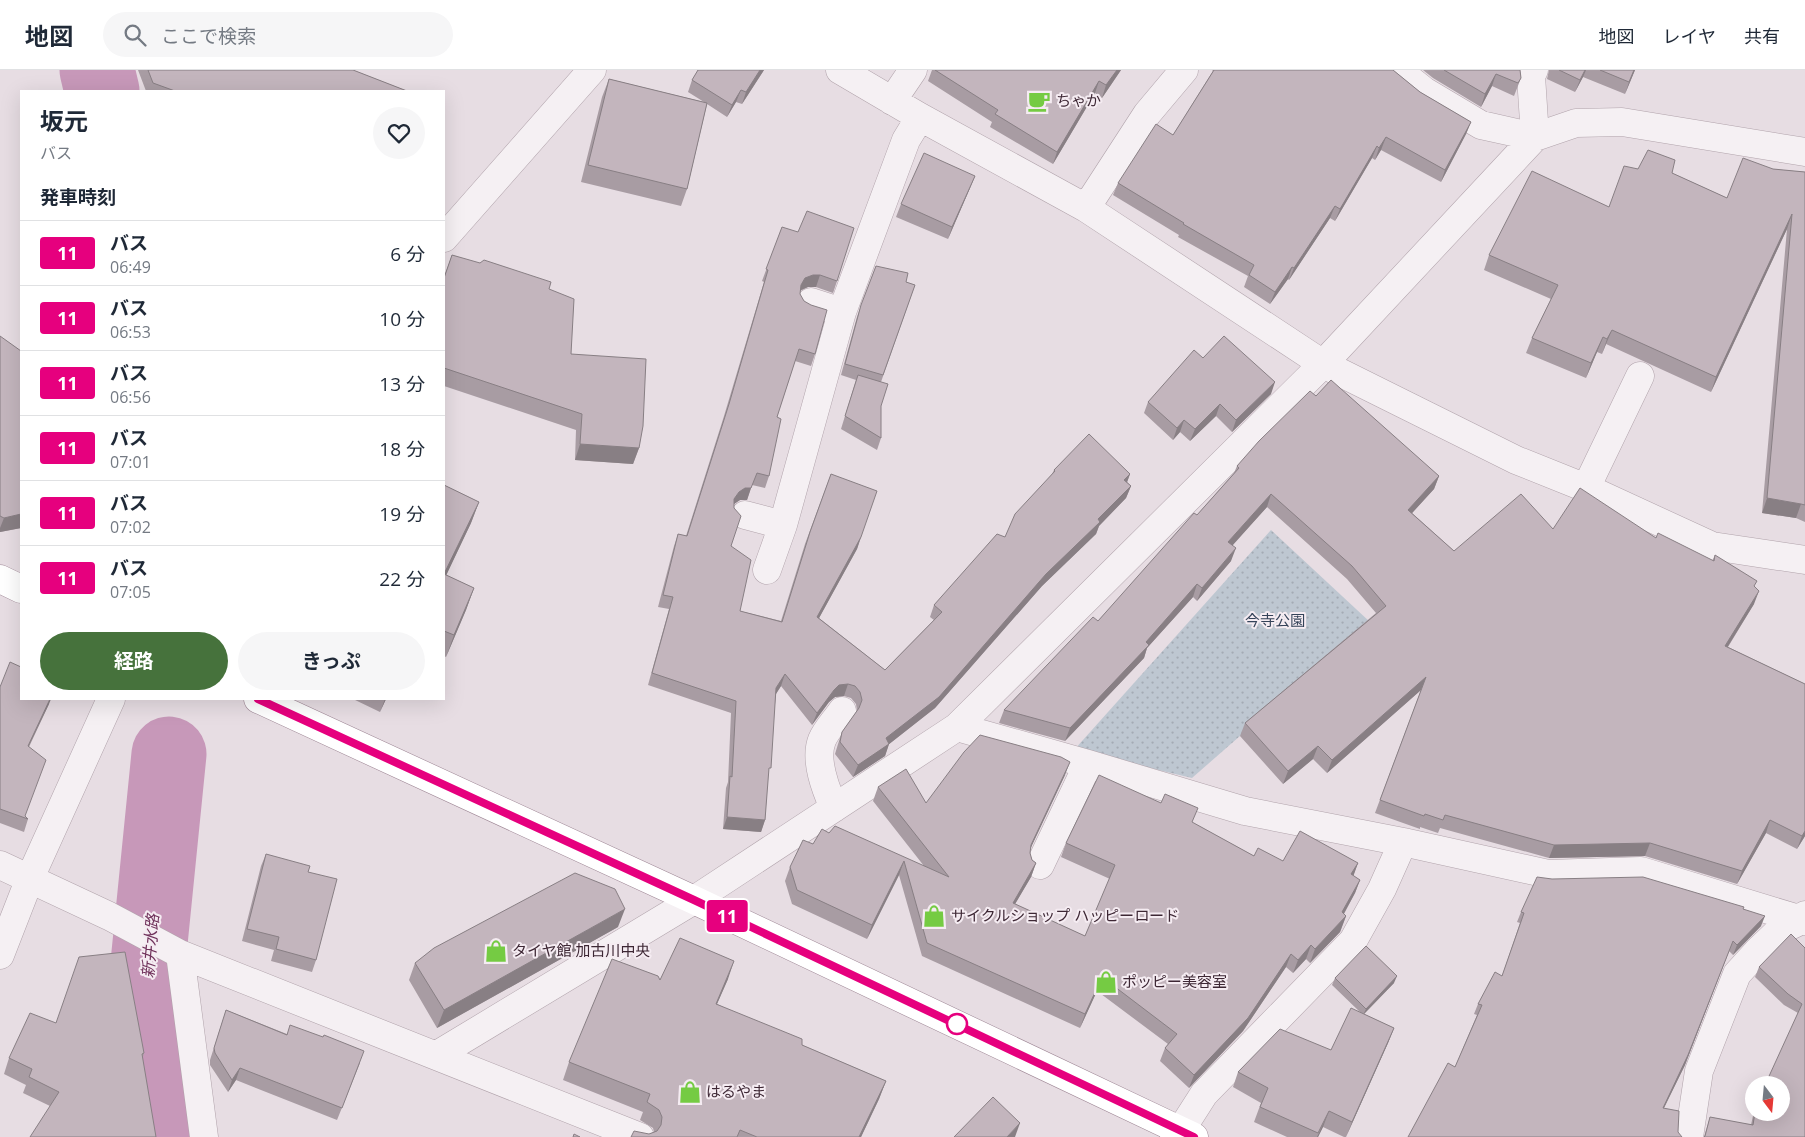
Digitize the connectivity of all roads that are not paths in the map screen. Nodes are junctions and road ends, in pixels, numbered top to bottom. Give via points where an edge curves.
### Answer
1 (592, 70) edge
2 (840, 70) edge
3 (913, 70) edge
4 (1184, 70) edge
5 (1398, 70) edge
6 (1534, 70) edge
7 (892, 101) junction
8 (920, 117) junction
9 (1534, 137) junction
10 (1805, 152) edge
11 (1086, 208) junction
12 (449, 223) edge
13 (812, 302) dead end
14 (842, 312) junction
15 (1323, 364) junction
16 (1640, 376) dead end
17 (1586, 488) junction
18 (745, 515) dead end
19 (783, 525) junction
20 (1805, 560) edge
21 (767, 570) dead end
22 (0, 579) edge
23 (20, 589) edge
24 (111, 700) edge
25 (260, 700) edge
26 (842, 711) dead end
27 (956, 727) junction
28 (1088, 764) junction
29 (834, 808) junction
30 (1403, 842) junction
31 (0, 865) edge
32 (1040, 865) dead end
33 (30, 878) junction
34 (694, 900) junction
35 (1804, 918) edge
36 (180, 954) junction
37 (0, 955) edge
38 (437, 1055) junction
39 (1183, 1135) edge
40 (204, 1137) edge
41 (640, 1137) edge
42 (1689, 1137) edge

1 - 12 street
2 - 7 street
3 - 7 street
4 - 11 street via 1147,114
5 - 9 street via 1424,91 1481,125
6 - 9 street via 1531,76
7 - 8 street
8 - 11 street
8 - 14 street via 906,140
9 - 10 street via 1576,123 1622,122
9 - 15 street
11 - 15 street
13 - 14 street
14 - 19 street
15 - 17 street via 1516,460
15 - 27 street
16 - 17 street
17 - 20 street via 1712,546
18 - 19 street
19 - 21 street
22 - 23 highway
24 - 33 street
25 - 34 highway
26 - 29 street via 822,741 820,761 823,784
27 - 28 street
27 - 29 street
28 - 30 street via 1245,810
28 - 32 street
29 - 34 street
30 - 35 street via 1548,874 1641,871
30 - 39 street via 1353,941 1204,1094
31 - 33 street
33 - 36 street
33 - 37 street
34 - 38 street
34 - 39 highway
35 - 42 street via 1779,932 1737,974 1699,1071
36 - 38 street
36 - 40 street
38 - 41 street

